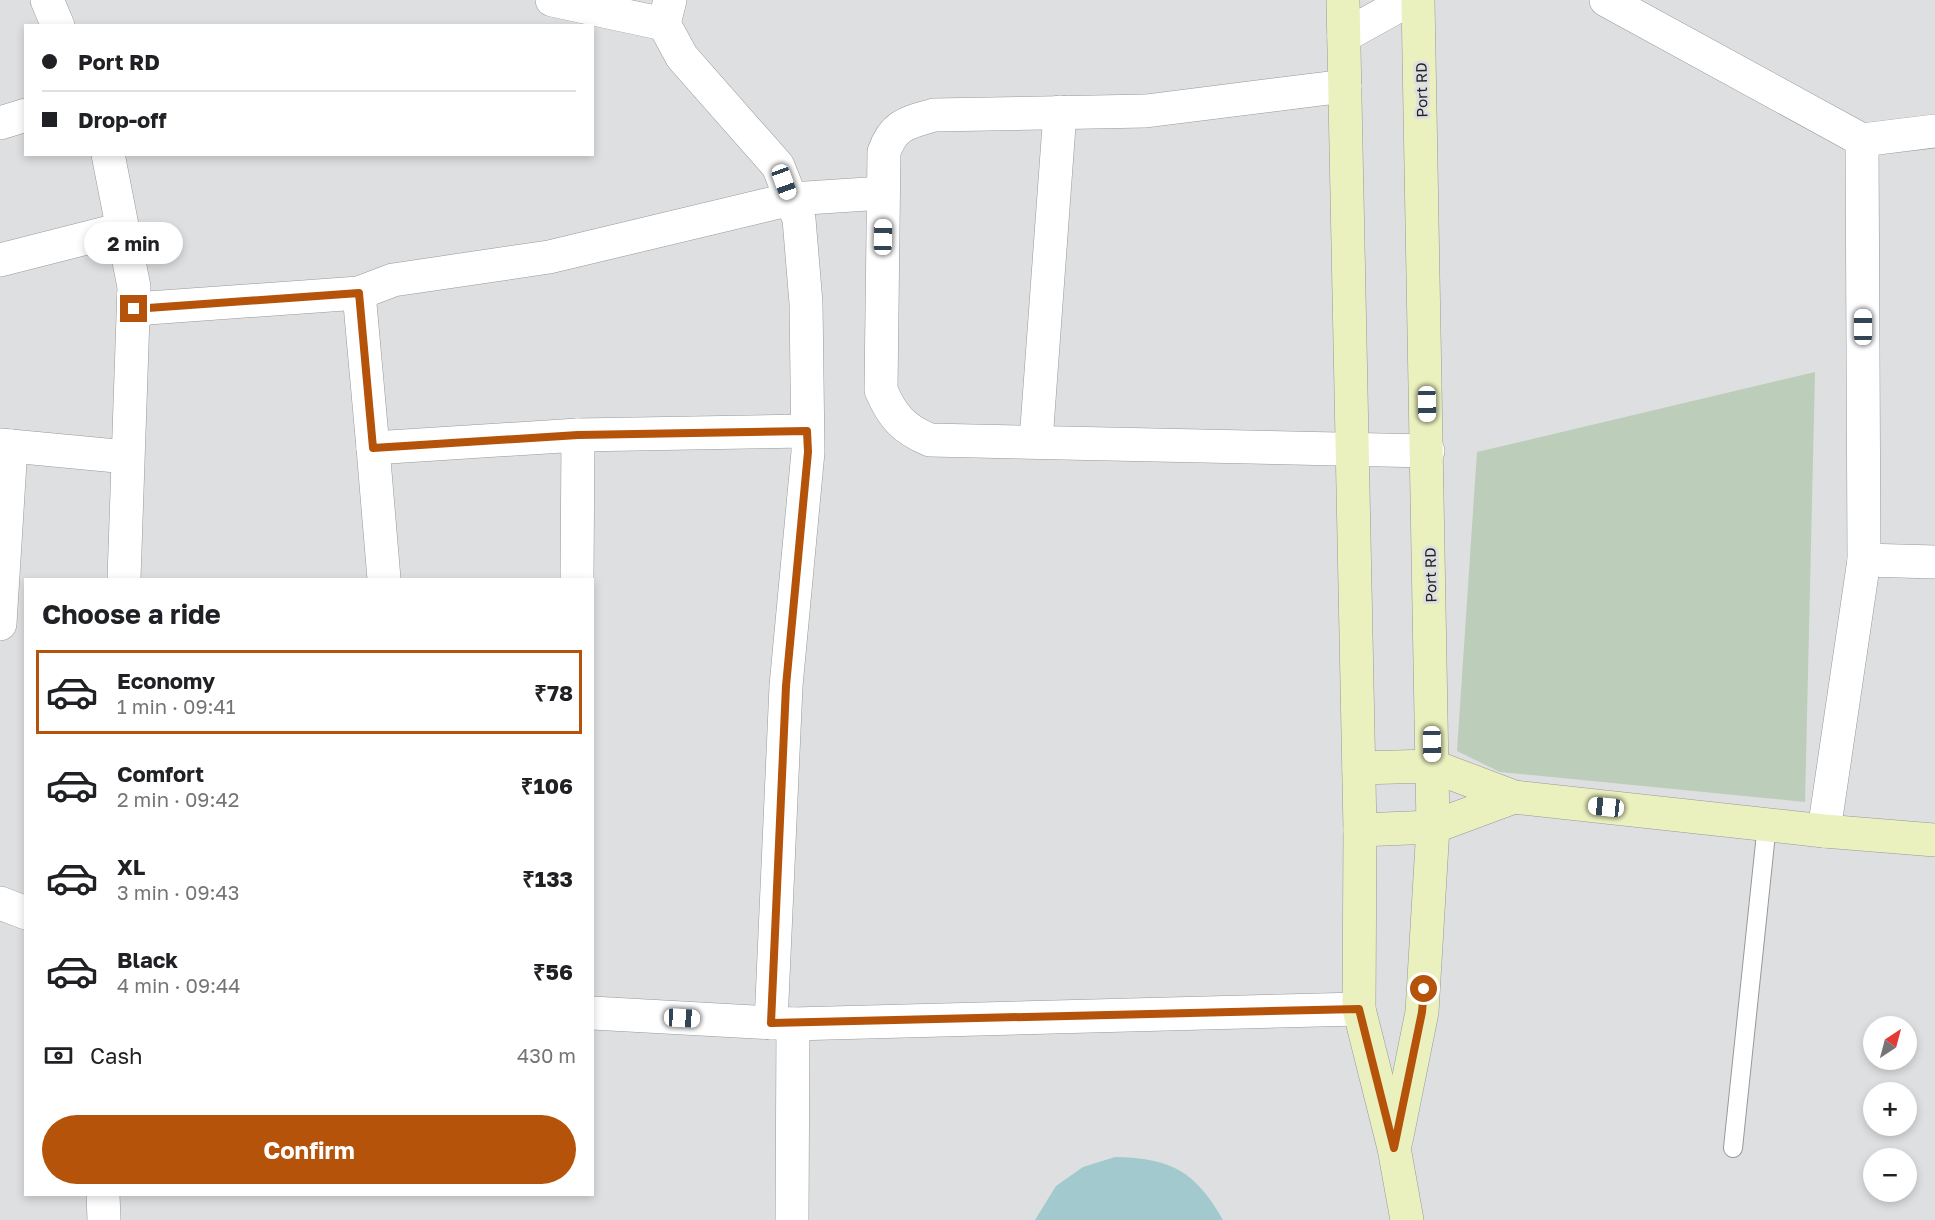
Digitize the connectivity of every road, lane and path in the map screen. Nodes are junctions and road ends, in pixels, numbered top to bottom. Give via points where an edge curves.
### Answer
1 (47, 0) edge
2 (552, 0) edge
3 (1343, 0) edge
4 (1409, 0) edge
5 (1418, 0) edge
6 (1606, 0) edge
7 (667, 12) edge
8 (57, 24) edge
9 (1344, 36) junction
10 (1345, 86) junction
11 (1060, 112) junction
12 (24, 116) edge
13 (0, 123) edge
14 (1935, 131) edge
15 (1862, 140) junction
16 (108, 156) edge
17 (883, 194) junction
18 (791, 199) junction
19 (122, 229) junction
20 (0, 260) edge
21 (359, 293) junction
22 (134, 309) junction
23 (807, 431) junction
24 (578, 435) junction
25 (1036, 441) junction
26 (6, 445) edge
27 (373, 448) junction
28 (1353, 449) junction
29 (1428, 451) junction
30 (127, 458) junction
31 (1864, 560) junction
32 (1935, 562) edge
33 (124, 578) edge
34 (384, 578) edge
35 (577, 578) edge
36 (0, 624) edge
37 (1432, 766) junction
38 (1359, 768) junction
39 (1514, 796) junction
40 (1767, 824) junction
41 (1433, 827) junction
42 (1360, 830) junction
43 (1824, 831) junction
44 (1935, 840) edge
45 (0, 903) edge
46 (24, 912) edge
47 (1359, 1009) junction
48 (594, 1013) edge
49 (782, 1024) junction
50 (1394, 1148) junction
51 (1733, 1148) dead end
52 (103, 1196) edge
53 (104, 1220) edge
54 (792, 1220) edge
55 (1407, 1220) edge

1 - 8 street
2 - 7 street
3 - 9 main road
4 - 9 street
5 - 29 main road, Port RD
6 - 15 street
7 - 18 street via 682,57 778,166
9 - 10 main road
10 - 11 street via 1146,111
10 - 28 main road
11 - 17 street via 934,115 908,123 890,135 884,152
11 - 25 street
12 - 13 street
14 - 15 street
15 - 31 street
16 - 19 street
17 - 18 street
17 - 25 street via 881,390 892,414 909,431 930,440
18 - 21 street via 549,256 393,280
18 - 23 street via 798,219 806,303
19 - 20 street
19 - 22 street via 134,287
21 - 22 street
21 - 27 street
22 - 30 street
23 - 24 street
23 - 49 street via 786,686
24 - 27 street
24 - 35 street
25 - 28 street
26 - 30 street
26 - 36 street
27 - 34 street
28 - 29 street
28 - 38 main road
29 - 37 main road, Port RD
30 - 33 street
31 - 32 street
31 - 43 street
37 - 38 main road
37 - 39 main road
37 - 41 main road, Port RD
38 - 42 main road
39 - 40 main road
39 - 41 main road
40 - 43 main road
40 - 51 lane
41 - 42 main road
41 - 50 main road, Port RD via 1422,1012
42 - 47 main road
43 - 44 main road
45 - 46 street
47 - 49 street
47 - 50 main road
48 - 49 street
49 - 54 street
50 - 55 main road
52 - 53 street

